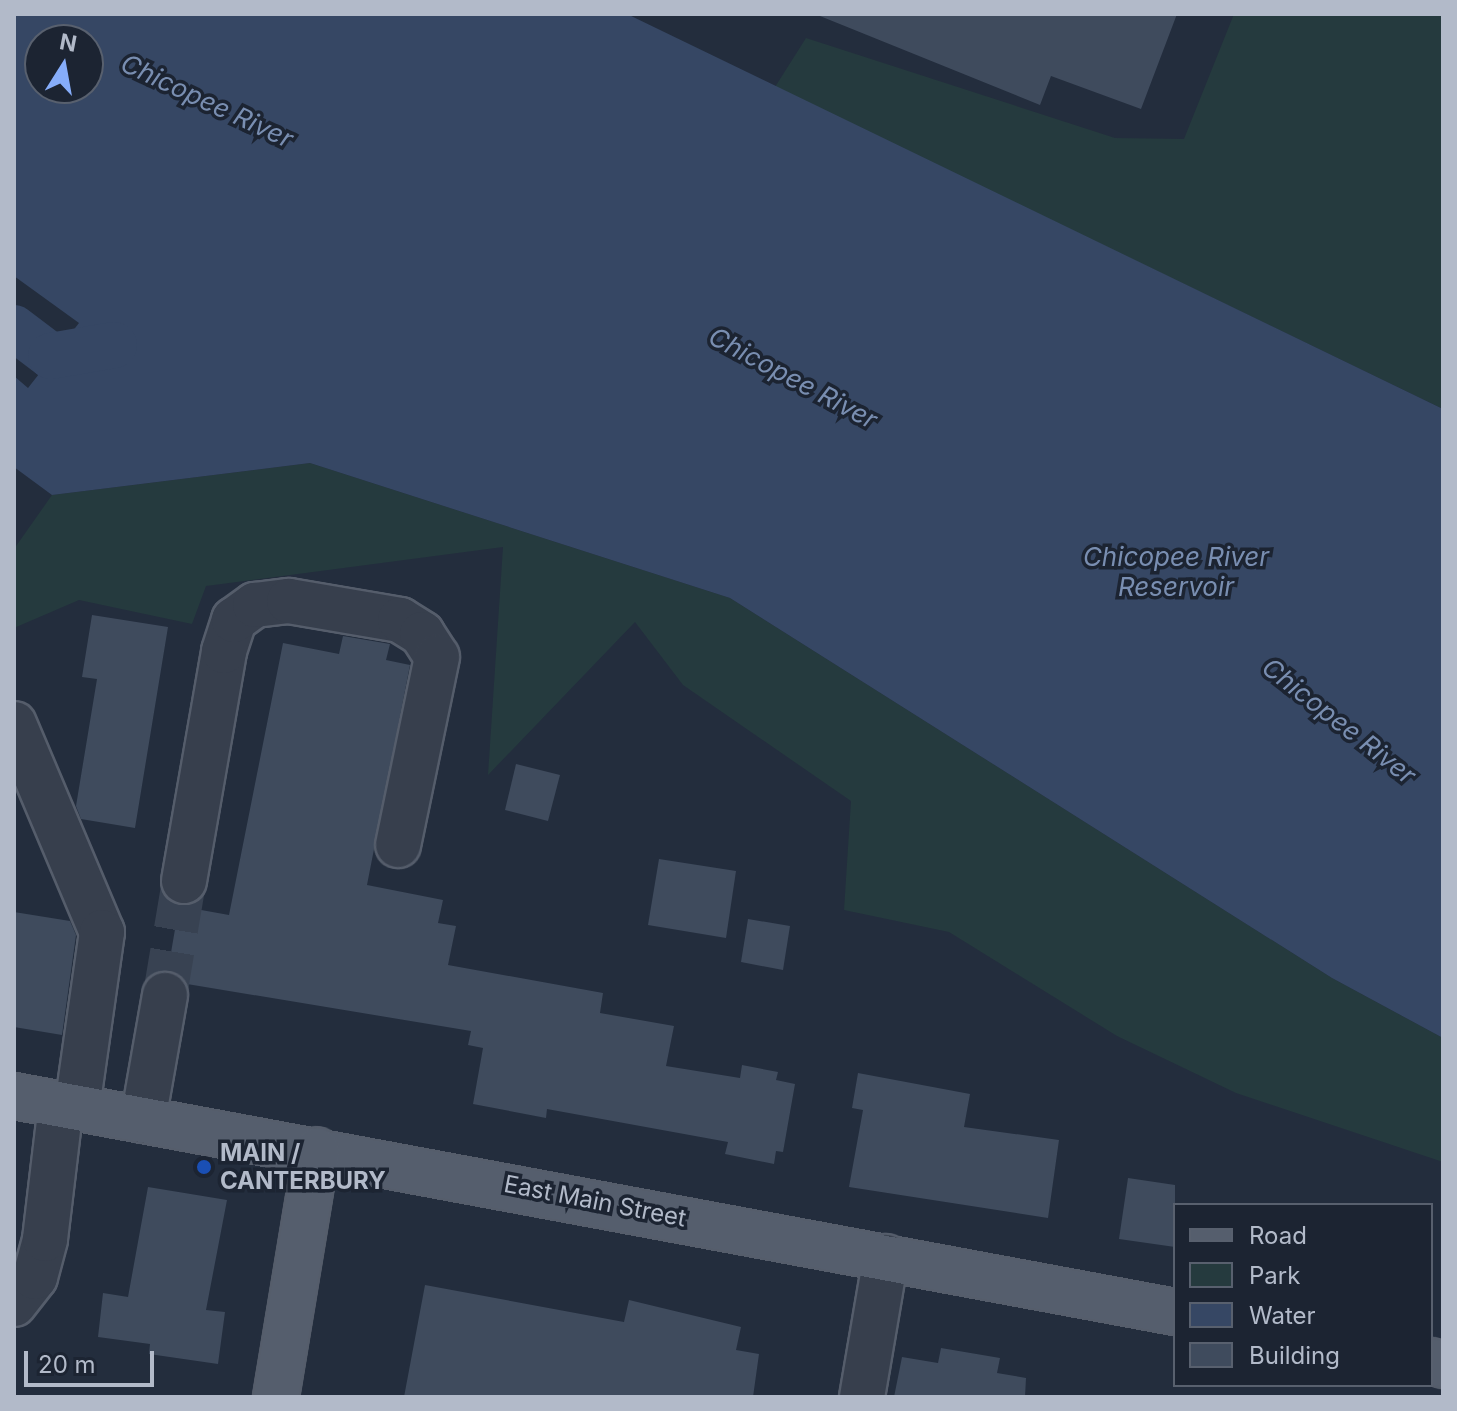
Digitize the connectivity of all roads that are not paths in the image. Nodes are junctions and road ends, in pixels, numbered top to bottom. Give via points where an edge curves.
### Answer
1 (14, 724) edge
2 (398, 845) dead end
3 (184, 881) tunnel mouth
4 (165, 995) tunnel mouth
5 (14, 1096) edge
6 (69, 1106) junction
7 (143, 1120) junction
8 (317, 1150) junction
9 (886, 1257) junction
10 (14, 1304) edge
11 (1173, 1312) edge
12 (276, 1397) edge
13 (862, 1397) edge

1 - 6 lane via 102,932
2 - 3 lane via 437,657 430,645 400,620 289,601 255,605 234,620 224,651
4 - 7 lane
5 - 6 main road, East Main Street
6 - 7 main road, East Main Street
6 - 10 lane via 35,1277
7 - 8 main road, East Main Street
8 - 9 main road, East Main Street
8 - 12 main road
9 - 11 main road, East Main Street
9 - 13 lane

